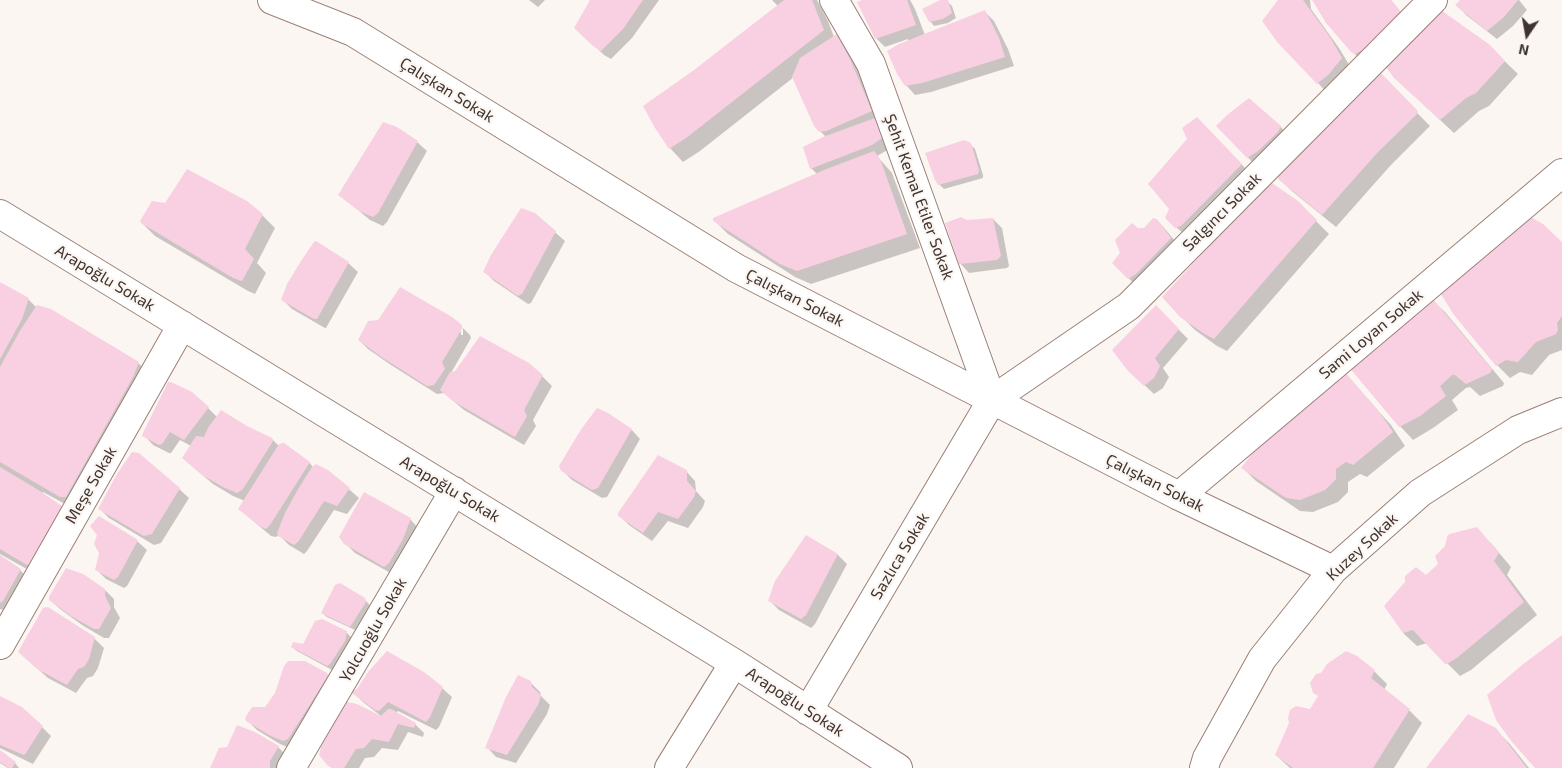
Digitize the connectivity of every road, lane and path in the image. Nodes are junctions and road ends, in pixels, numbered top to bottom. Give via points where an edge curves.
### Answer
1 (272, 0) edge
2 (834, 0) edge
3 (1433, 0) edge
4 (1562, 172) edge
5 (0, 214) edge
6 (182, 325) junction
7 (992, 400) junction
8 (1562, 412) edge
9 (454, 492) junction
10 (1179, 496) junction
11 (1333, 570) junction
12 (0, 645) edge
13 (734, 663) junction
14 (808, 711) junction
15 (292, 768) edge
16 (669, 768) edge
17 (898, 768) edge
18 (1204, 768) edge

1 - 7 street, Çalışkan Sokak via 353,32 736,268
2 - 7 street, Şehit Kemal Etiler Sokak via 871,64
3 - 7 street, Salgıncı Sokak via 1129,306
4 - 10 street, Sami Loyan Sokak
5 - 6 street, Arapoğlu Sokak
6 - 9 street, Arapoğlu Sokak
6 - 12 street, Meşe Sokak
7 - 10 street, Çalışkan Sokak
7 - 14 street, Sazlıca Sokak
8 - 11 street, Kuzey Sokak via 1518,430 1420,493
9 - 13 street, Arapoğlu Sokak
9 - 15 street, Yolcuoğlu Sokak
10 - 11 street, Çalışkan Sokak
11 - 18 street, Kuzey Sokak via 1262,659
13 - 14 street, Arapoğlu Sokak
13 - 16 street
14 - 17 street, Arapoğlu Sokak

